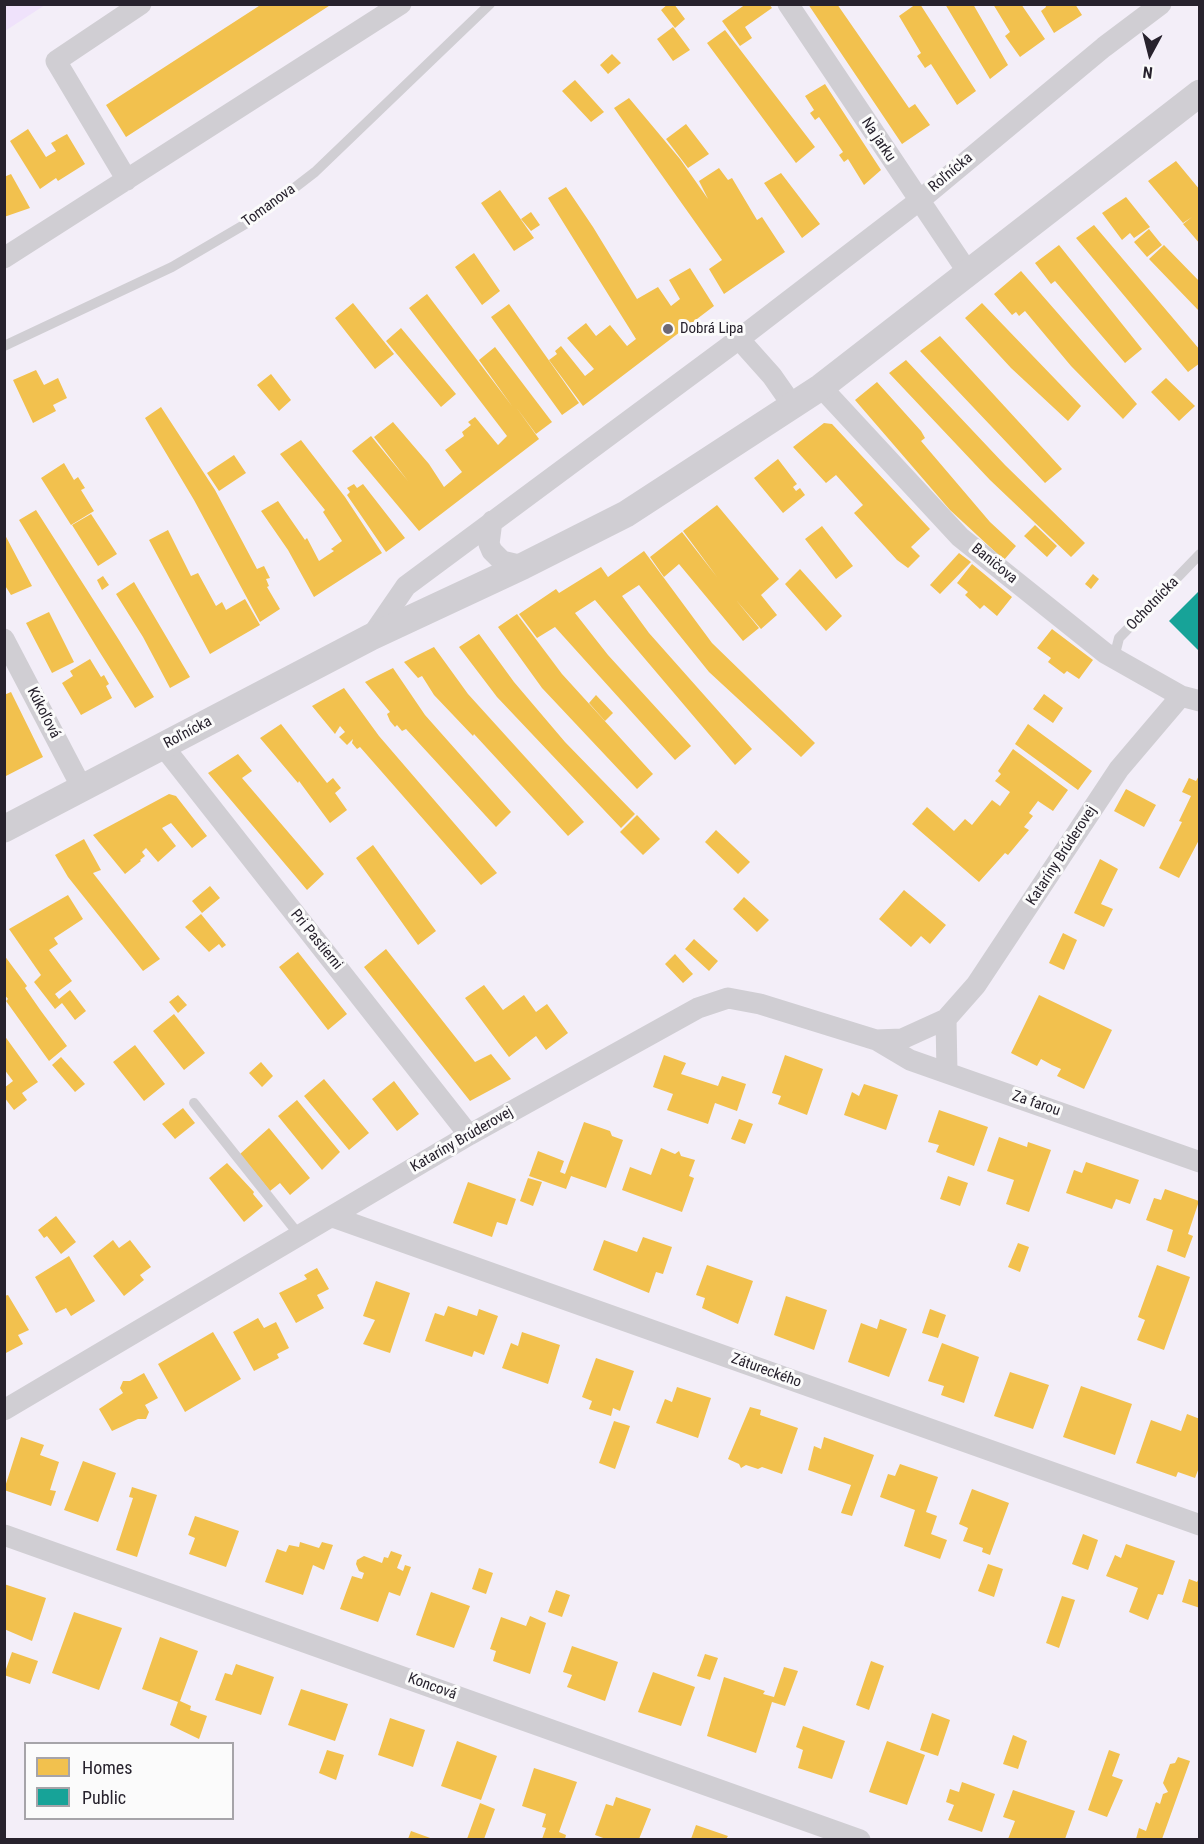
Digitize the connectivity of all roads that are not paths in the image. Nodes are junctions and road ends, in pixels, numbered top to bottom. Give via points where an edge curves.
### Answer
1 (141, 4) edge
2 (401, 4) edge
3 (490, 4) edge
4 (788, 4) edge
5 (1161, 4) edge
6 (1200, 93) edge
7 (127, 180) junction
8 (920, 200) junction
9 (4, 258) edge
10 (969, 274) junction
11 (739, 339) junction
12 (4, 346) edge
13 (821, 387) junction
14 (793, 406) junction
15 (492, 521) junction
16 (1200, 554) edge
17 (523, 566) junction
18 (371, 637) junction
19 (4, 639) edge
20 (1110, 656) junction
21 (1190, 698) edge
22 (163, 746) junction
23 (82, 788) junction
24 (4, 829) edge
25 (946, 1018) junction
26 (876, 1040) junction
27 (947, 1073) junction
28 (194, 1102) dead end
29 (469, 1135) junction
30 (1200, 1162) edge
31 (333, 1217) junction
32 (300, 1236) junction
33 (4, 1410) edge
34 (1200, 1525) edge
35 (4, 1535) edge
36 (860, 1839) edge

1 - 7 street via 56,61
2 - 7 street
3 - 12 lane, Tomanova via 315,172 254,219 172,267
4 - 8 street, Na jarku
5 - 8 street, Roľnícka
6 - 10 street, Roľnícka
7 - 9 street
8 - 10 street, Na jarku
8 - 11 street, Roľnícka
10 - 13 street, Roľnícka
11 - 14 street
11 - 15 street, Roľnícka
13 - 14 street, Roľnícka
13 - 20 street, Baničova via 960,537
14 - 17 street, Roľnícka via 626,514
15 - 17 street via 492,551 502,561
15 - 18 street, Roľnícka via 406,586
16 - 20 lane, Ochotnícka via 1119,638
17 - 18 street, Roľnícka
18 - 22 street, Roľnícka
19 - 23 street, Kúkoľová
20 - 21 street, Baničova
21 - 25 street, Kataríny Brúderovej via 1119,769 976,985
22 - 23 street, Roľnícka
22 - 29 street, Pri Pastierni
23 - 24 street, Roľnícka
25 - 26 street, Kataríny Brúderovej via 902,1040
25 - 27 street
26 - 27 street, Za farou via 910,1060
26 - 29 street, Kataríny Brúderovej via 728,998 675,1019
27 - 30 street, Za farou
28 - 32 lane
29 - 31 street, Kataríny Brúderovej
31 - 32 street, Kataríny Brúderovej
31 - 34 street, Zátureckého
32 - 33 street, Kataríny Brúderovej
35 - 36 street, Koncová

